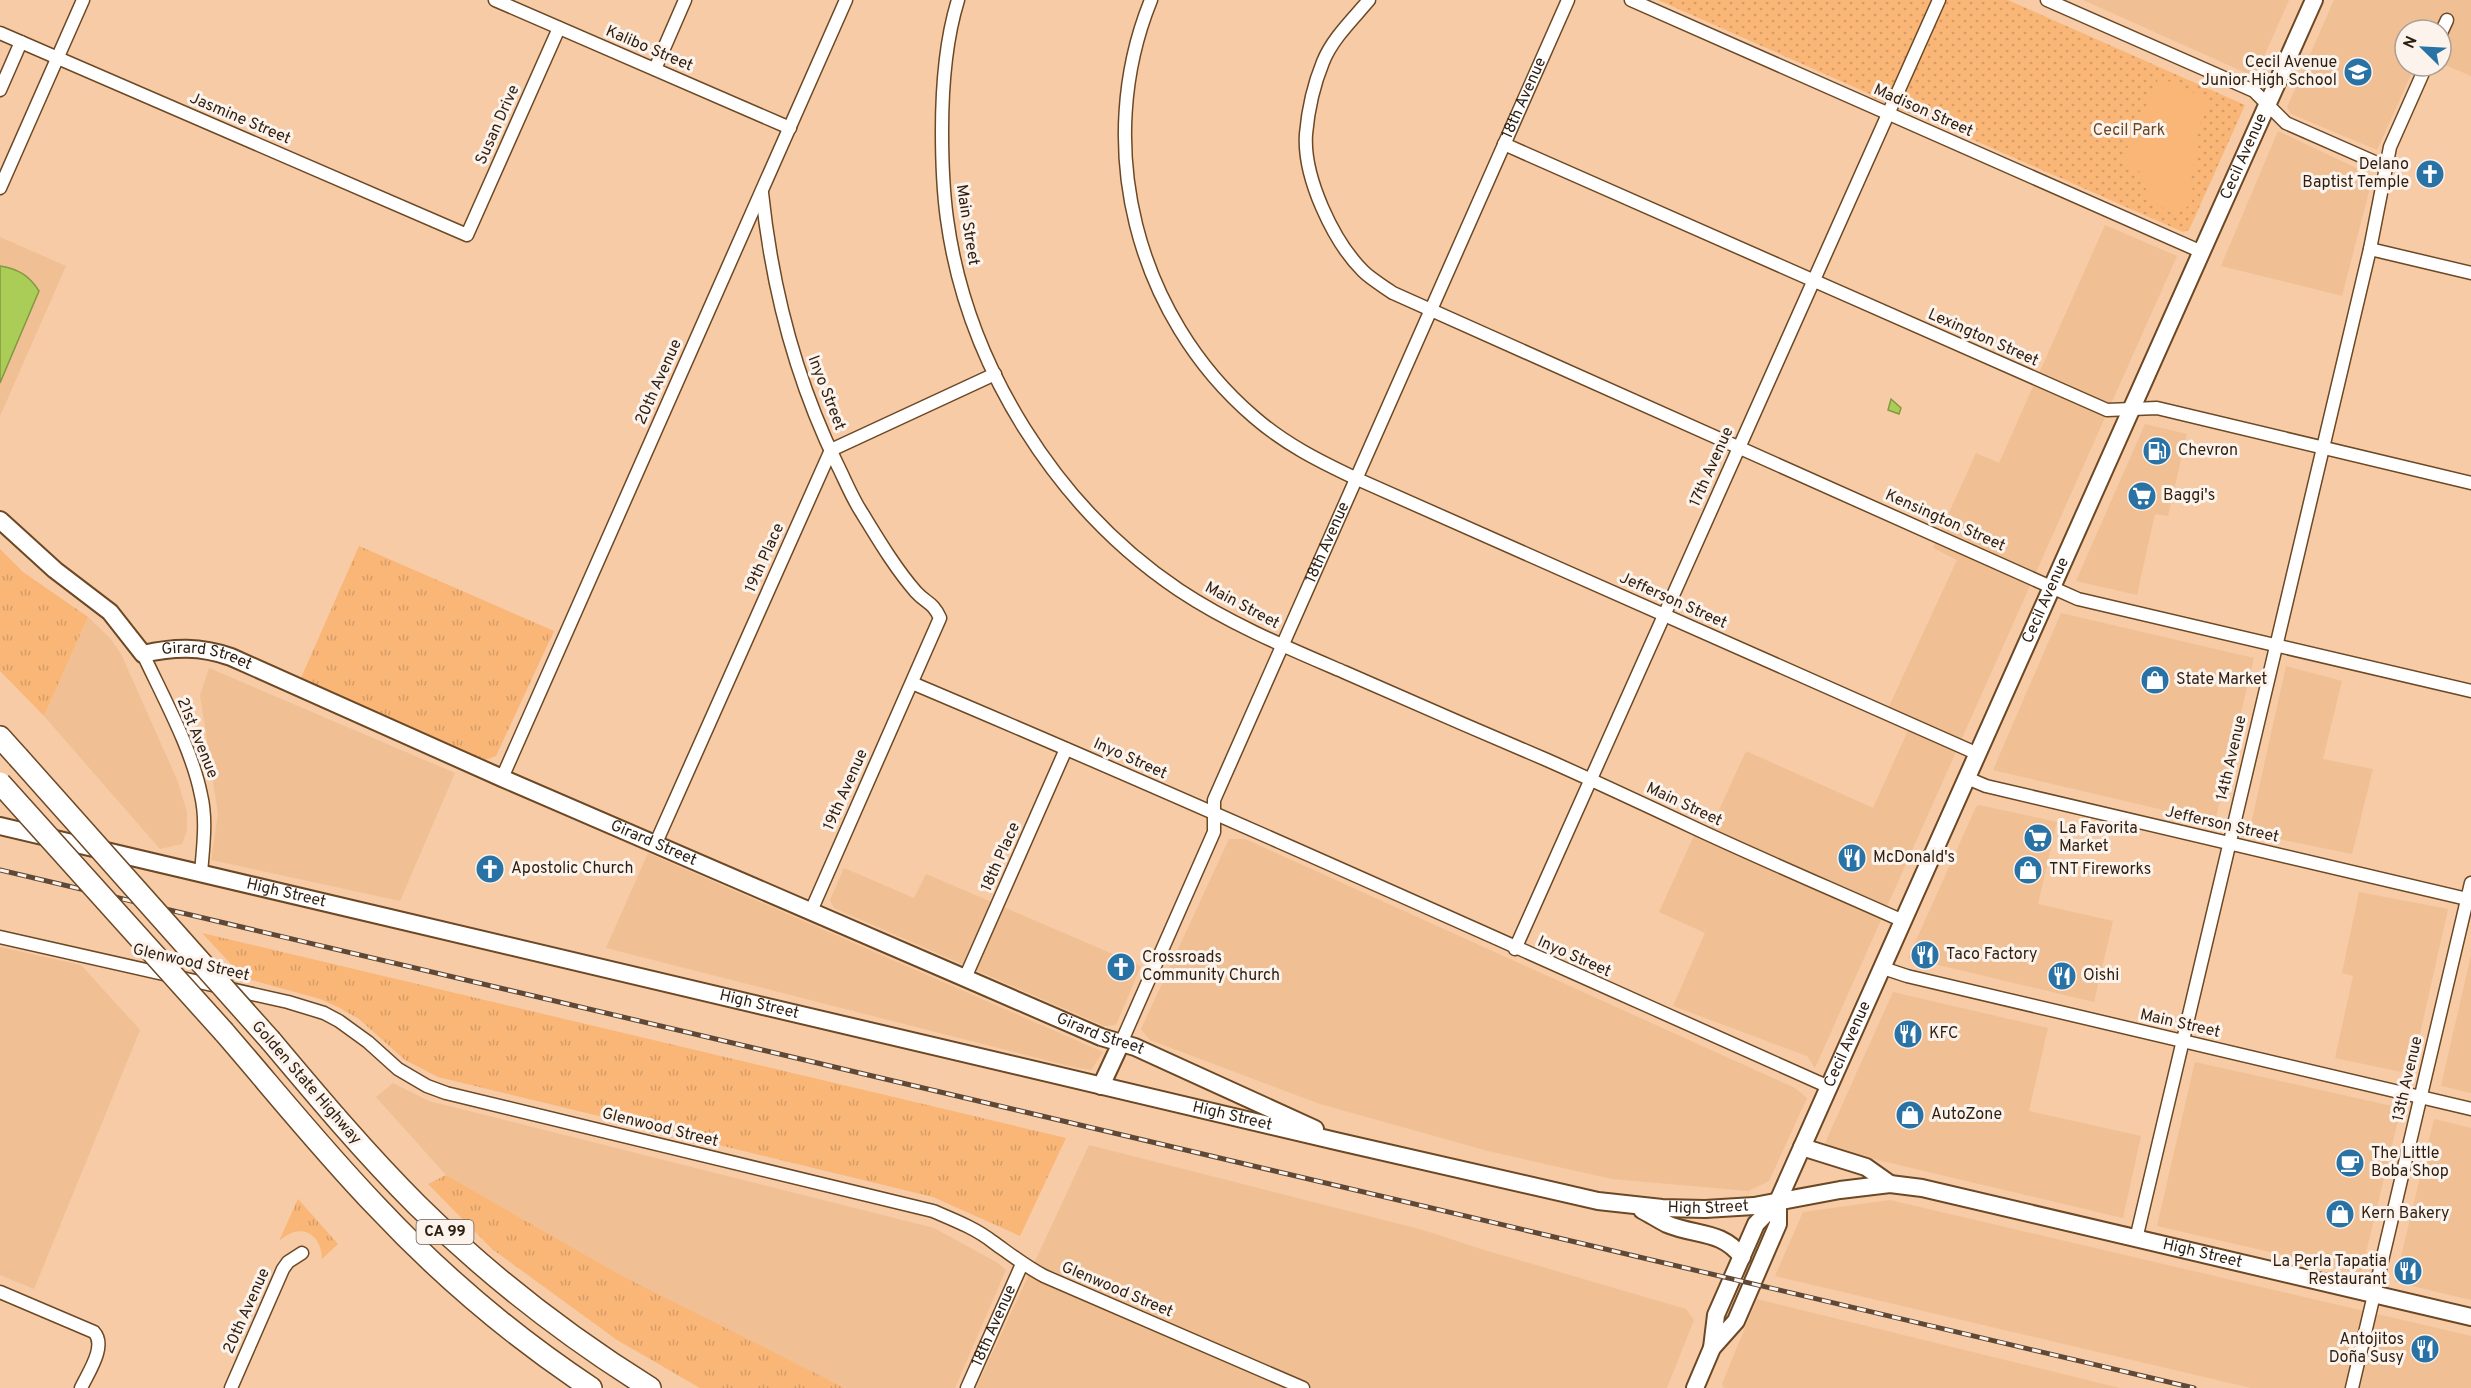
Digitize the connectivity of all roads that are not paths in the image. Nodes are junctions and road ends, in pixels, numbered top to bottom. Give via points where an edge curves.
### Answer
1 (83, 0) edge
2 (495, 0) edge
3 (685, 0) edge
4 (846, 0) edge
5 (958, 0) edge
6 (1151, 0) edge
7 (1370, 0) edge
8 (1568, 0) edge
9 (1631, 0) edge
10 (1939, 0) edge
11 (2047, 0) edge
12 (2314, 0) edge
13 (559, 28) junction
14 (0, 33) edge
15 (21, 42) junction
16 (57, 58) junction
17 (655, 69) junction
18 (2421, 78) edge
19 (0, 90) edge
20 (2268, 106) junction
21 (1888, 114) junction
22 (790, 128) junction
23 (1504, 144) junction
24 (2386, 167) junction
25 (0, 188) edge
26 (762, 192) junction
27 (467, 235) joint
28 (2370, 249) junction
29 (2202, 252) junction
30 (2471, 273) edge
31 (1814, 281) junction
32 (1430, 311) junction
33 (995, 374) junction
34 (2132, 410) junction
35 (1739, 448) junction
36 (2324, 448) junction
37 (831, 450) junction
38 (1355, 478) junction
39 (2471, 483) edge
40 (0, 520) edge
41 (2052, 587) junction
42 (1664, 615) junction
43 (1281, 645) junction
44 (2275, 646) junction
45 (143, 654) junction
46 (912, 683) junction
47 (2471, 691) edge
48 (0, 730) edge
49 (0, 737) edge
50 (1066, 749) junction
51 (1978, 754) junction
52 (16, 755) junction
53 (502, 778) junction
54 (1967, 778) junction
55 (1591, 779) junction
56 (0, 783) edge
57 (1215, 815) junction
58 (0, 826) edge
59 (2229, 843) junction
60 (656, 845) junction
61 (201, 873) junction
62 (2471, 883) edge
63 (2469, 900) edge
64 (811, 911) junction
65 (1903, 921) junction
66 (0, 937) edge
67 (1515, 949) junction
68 (1882, 968) junction
69 (965, 978) junction
70 (2182, 1042) junction
71 (1121, 1043) junction
72 (1101, 1086) junction
73 (1829, 1087) junction
74 (2421, 1098) junction
75 (2471, 1109) edge
76 (1340, 1142) junction
77 (1802, 1147) junction
78 (1890, 1184) junction
79 (1778, 1201) junction
80 (1634, 1205) junction
81 (2136, 1239) junction
82 (302, 1253) dead end
83 (1742, 1257) junction
84 (1022, 1264) junction
85 (0, 1292) edge
86 (2375, 1294) junction
87 (2471, 1317) edge
88 (1712, 1348) junction
89 (81, 1388) edge
90 (231, 1388) edge
91 (591, 1388) edge
92 (650, 1388) edge
93 (968, 1388) edge
94 (1303, 1388) edge
95 (1695, 1388) edge
96 (2352, 1388) edge

1 - 16 street
2 - 13 street, Kalibo Street
3 - 17 street
4 - 22 street, 20th Avenue
5 - 33 street, Main Street via 945,64 942,117 947,221 957,273
6 - 38 street, Jefferson Street via 1130,69 1123,132 1133,218 1152,277 1179,328 1214,375 1254,417 1299,451
7 - 32 street, Kensington Street via 1345,27 1323,61 1306,136 1311,174 1322,210 1340,242 1364,272 1393,293
8 - 23 street, 18th Avenue
9 - 21 street, Madison Street
10 - 21 street, 17th Avenue
11 - 20 street via 2254,91
12 - 20 main road, Cecil Avenue
13 - 17 street, Kalibo Street
13 - 27 street, Susan Drive
14 - 15 street, Jasmine Street
15 - 16 street, Jasmine Street
15 - 19 street
16 - 25 street
16 - 27 street, Jasmine Street
17 - 22 street, Kalibo Street
18 - 24 street via 2390,147
20 - 24 street via 2286,123
20 - 29 main road, Cecil Avenue
21 - 29 street, Madison Street
21 - 31 street, 17th Avenue
22 - 26 street, 20th Avenue
23 - 31 street, Lexington Street
23 - 32 street, 18th Avenue
24 - 28 street, 14th Avenue
26 - 37 street, Inyo Street via 778,298 802,380
26 - 53 street, 20th Avenue
28 - 30 street
28 - 36 street, 14th Avenue
29 - 34 main road, Cecil Avenue
31 - 34 street, Lexington Street via 2107,411
31 - 35 street, 17th Avenue
32 - 35 street, Kensington Street
32 - 38 street, 18th Avenue
33 - 37 street
33 - 43 street, Main Street via 1052,469 1089,513 1134,556 1179,590
34 - 36 street, Lexington Street via 2157,408
34 - 41 main road, Cecil Avenue
35 - 41 street, Kensington Street
35 - 42 street, 17th Avenue
36 - 39 street, Lexington Street
36 - 44 street, 14th Avenue
37 - 46 street, Inyo Street via 860,510 910,584 935,606 940,618
37 - 60 street, 19th Place
38 - 42 street, Jefferson Street
38 - 43 street, 18th Avenue
40 - 45 main road, Girard Street via 55,570 110,612
41 - 44 street, Kensington Street via 2078,599
41 - 51 main road, Cecil Avenue
42 - 51 street, Jefferson Street
42 - 55 street, 17th Avenue
43 - 55 street, Main Street
43 - 57 street, 18th Avenue via 1214,800
44 - 47 street, Kensington Street
44 - 59 street, 14th Avenue
45 - 53 main road, Girard Street via 180,647 231,657
45 - 61 street, 21st Avenue via 201,794
46 - 50 street, Inyo Street
46 - 64 street, 19th Avenue
48 - 52 highway
49 - 52 highway, Golden State Highway / CA 99
50 - 57 street, Inyo Street
50 - 69 street, 18th Place
51 - 54 main road, Cecil Avenue
52 - 92 highway, Golden State Highway / CA 99, bridge via 373,1158 456,1242 539,1313
53 - 60 main road, Girard Street
54 - 59 street, Jefferson Street via 1986,786
54 - 65 main road, Cecil Avenue
55 - 65 street, Main Street
55 - 67 street, 17th Avenue
56 - 91 highway, Golden State Highway / CA 99, bridge via 365,1195 498,1319
57 - 67 street, Inyo Street
57 - 71 street, 18th Avenue via 1214,832
58 - 61 main road, High Street
59 - 63 street, Jefferson Street
59 - 70 street, 14th Avenue
60 - 64 main road, Girard Street
61 - 72 main road, High Street
62 - 63 street, 13th Avenue
63 - 74 street, 13th Avenue
64 - 69 main road, Girard Street
65 - 68 main road, Cecil Avenue
66 - 84 street, Glenwood Street via 308,1008 356,1031 398,1069 446,1093 933,1211 964,1224
67 - 73 street, Inyo Street
68 - 70 street, Main Street
68 - 73 main road, Cecil Avenue
69 - 71 main road, Girard Street
70 - 74 street, Main Street
70 - 81 street, 14th Avenue
71 - 72 main road, 18th Avenue
71 - 76 main road, Girard Street via 1279,1111
72 - 76 main road, High Street
73 - 77 main road, Cecil Avenue
74 - 75 street, Main Street
74 - 86 street, 13th Avenue
76 - 80 main road, High Street via 1598,1201
77 - 78 main road via 1866,1167
77 - 79 main road, Cecil Avenue
78 - 79 main road, High Street
78 - 81 main road, High Street via 1922,1188
79 - 80 main road, High Street via 1705,1209
79 - 83 main road, Cecil Avenue via 1756,1224
79 - 88 main road, Cecil Avenue via 1778,1224 1736,1321
80 - 83 main road via 1668,1224 1732,1244
81 - 86 main road, High Street
82 - 90 street, 20th Avenue via 283,1269
83 - 88 main road, Cecil Avenue via 1716,1315
84 - 93 street, 18th Avenue
84 - 94 street, Glenwood Street
85 - 89 street via 99,1337 100,1346
86 - 87 main road, High Street
86 - 96 street, 13th Avenue
88 - 95 main road, Cecil Avenue

